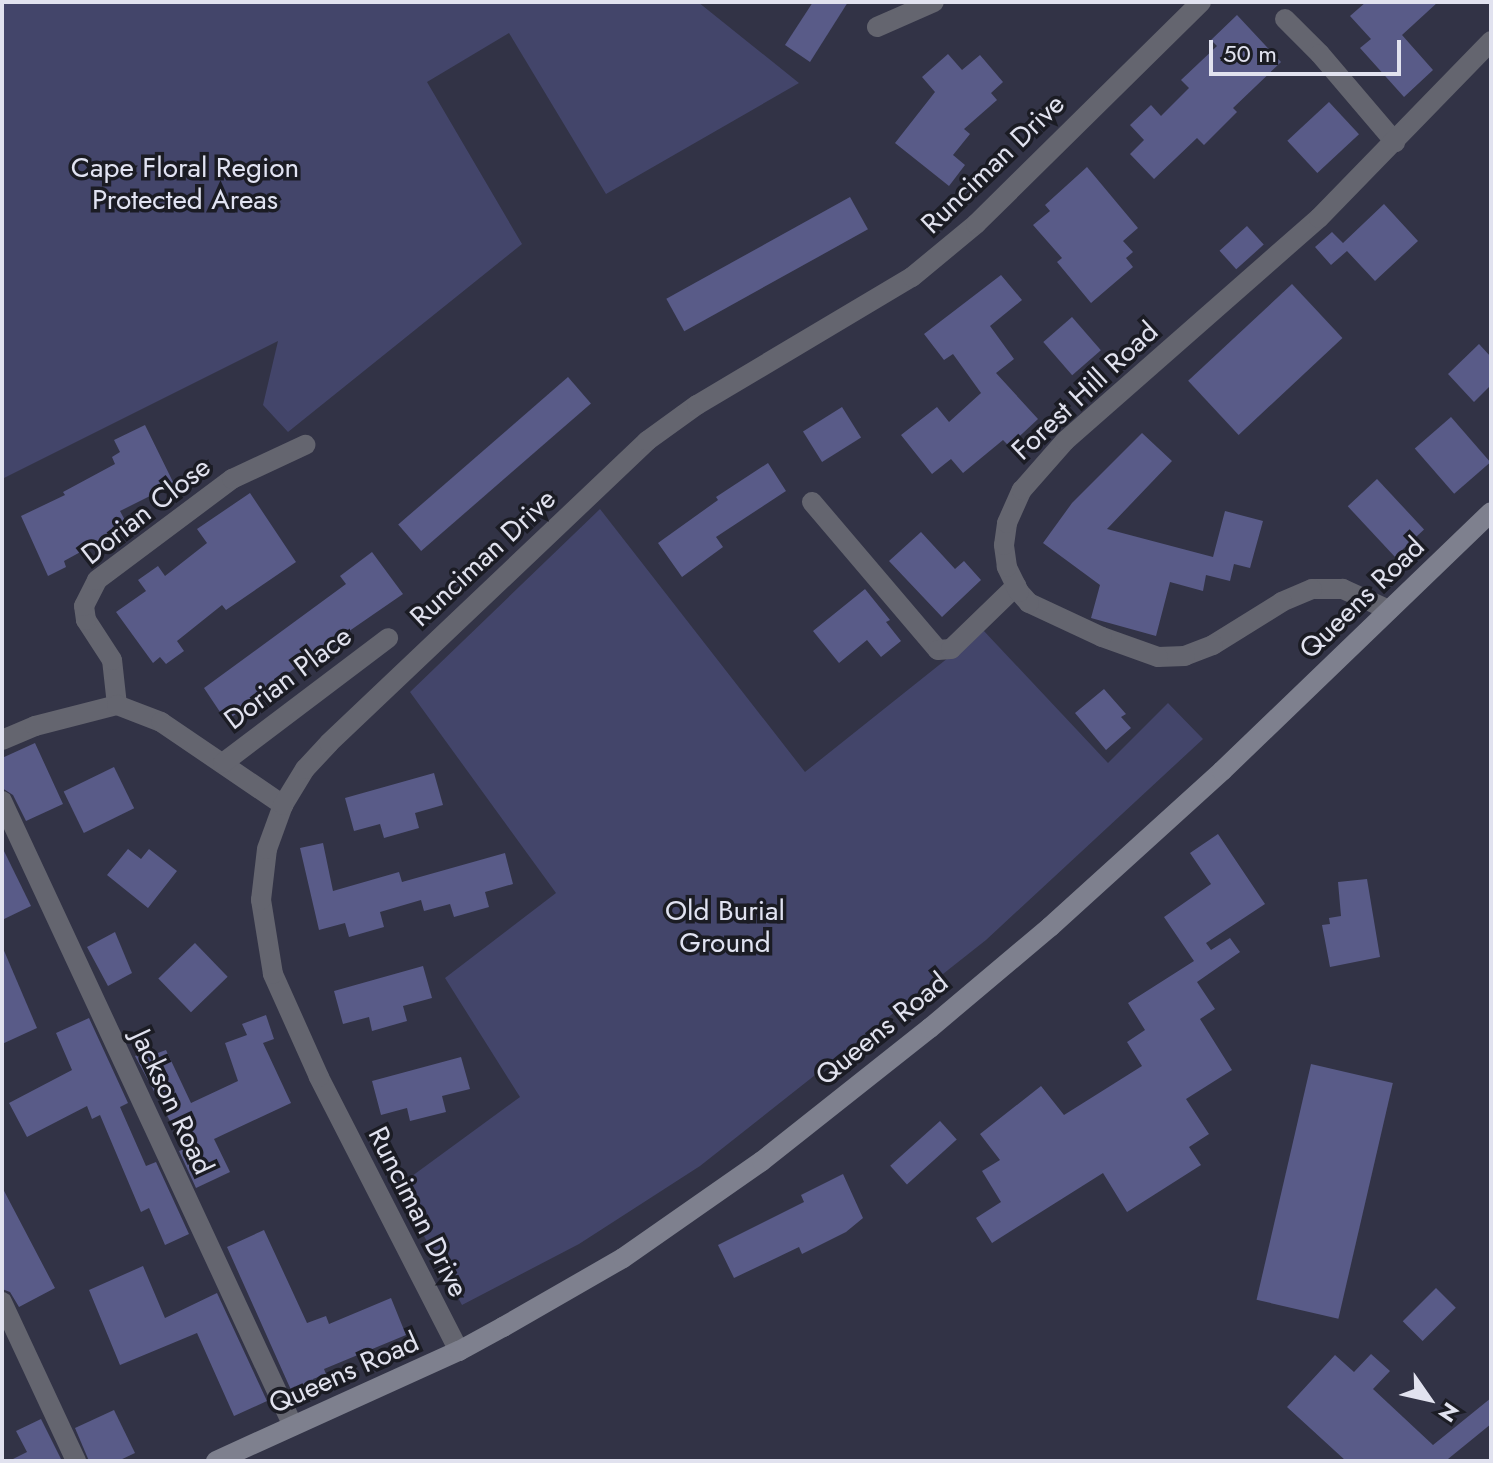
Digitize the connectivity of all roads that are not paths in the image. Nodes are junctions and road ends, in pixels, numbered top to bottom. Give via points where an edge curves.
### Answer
1 (934, 2) edge
2 (1201, 2) edge
3 (1285, 19) dead end
4 (877, 27) dead end
5 (1491, 41) edge
6 (1395, 142) junction
7 (305, 445) dead end
8 (812, 502) dead end
9 (1491, 512) edge
10 (1016, 586) junction
11 (1389, 610) junction
12 (388, 638) dead end
13 (117, 705) junction
14 (2, 740) edge
15 (223, 763) junction
16 (2, 801) edge
17 (283, 805) junction
18 (2, 1302) edge
19 (459, 1351) junction
20 (293, 1426) junction
21 (76, 1461) edge
22 (216, 1461) edge

1 - 4 street
2 - 17 street, Runciman Drive via 976,224 912,277 697,405 647,441 329,743
3 - 6 street
5 - 6 street, Forest Hill Road
6 - 10 street, Forest Hill Road via 1319,218 1042,465 1022,490 1007,523 1007,567
7 - 13 street, Dorian Close via 232,479 97,580 84,606 86,620 112,660
8 - 10 street via 938,650 958,643
9 - 11 main road, Queens Road
10 - 11 street via 1040,611 1158,657 1185,656 1213,645 1312,589 1343,589
11 - 19 main road, Queens Road via 1084,896 918,1038 705,1203 595,1274
12 - 15 street, Dorian Place
13 - 14 street
13 - 15 street via 152,717
15 - 17 street
16 - 20 street, Jackson Road
17 - 19 street, Runciman Drive via 267,849 262,888 273,974 351,1143
18 - 21 street
19 - 20 main road, Queens Road
20 - 22 main road, Queens Road

